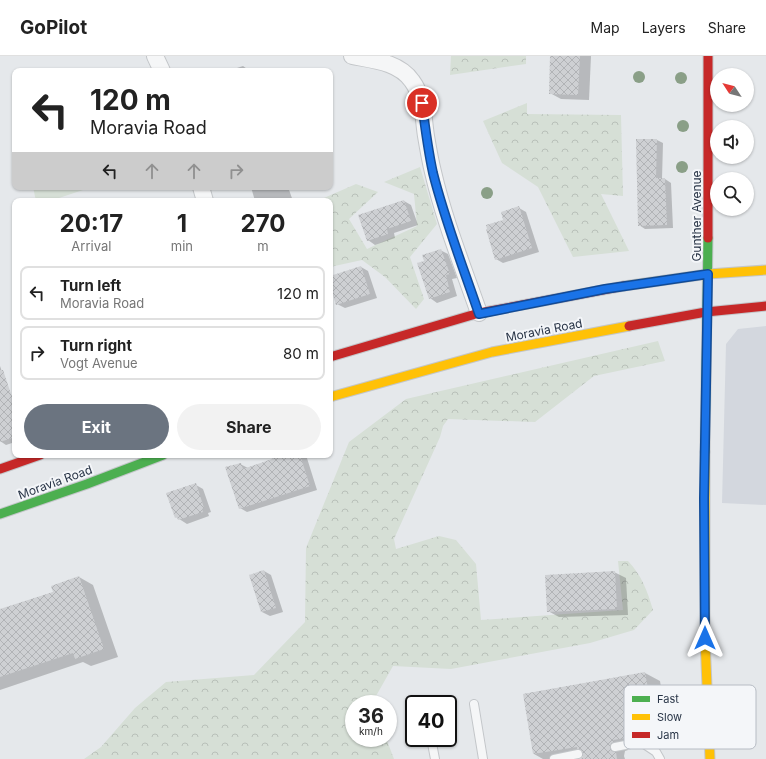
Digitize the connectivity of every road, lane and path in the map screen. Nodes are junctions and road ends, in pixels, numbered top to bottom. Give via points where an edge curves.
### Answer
1 (155, 56) edge
2 (352, 56) edge
3 (708, 56) edge
4 (161, 68) edge
5 (766, 270) edge
6 (708, 274) junction
7 (766, 306) edge
8 (706, 312) junction
9 (479, 314) junction
10 (333, 356) edge
11 (333, 396) edge
12 (31, 458) edge
13 (155, 458) edge
14 (0, 469) edge
15 (0, 514) edge
16 (707, 685) edge
17 (474, 704) dead end
18 (624, 746) edge
19 (433, 747) edge
20 (615, 748) dead end
21 (652, 749) edge
22 (710, 749) edge
23 (578, 754) dead end
24 (435, 759) edge
25 (483, 759) edge
26 (554, 759) edge
27 (660, 759) edge
28 (710, 759) edge

1 - 4 street
2 - 9 street via 392,65 403,71 418,89 433,173
3 - 6 main road, Gunther Avenue
5 - 6 main road
6 - 8 main road, Gunther Avenue
6 - 9 main road via 605,289
7 - 8 main road, Moravia Road
8 - 11 main road, Moravia Road via 492,352
8 - 16 main road, Gunther Avenue via 704,498
9 - 10 main road
12 - 14 main road
13 - 15 main road, Moravia Road
17 - 25 lane
18 - 20 lane
19 - 24 lane
21 - 27 lane
22 - 28 main road, Gunther Avenue
23 - 26 lane

